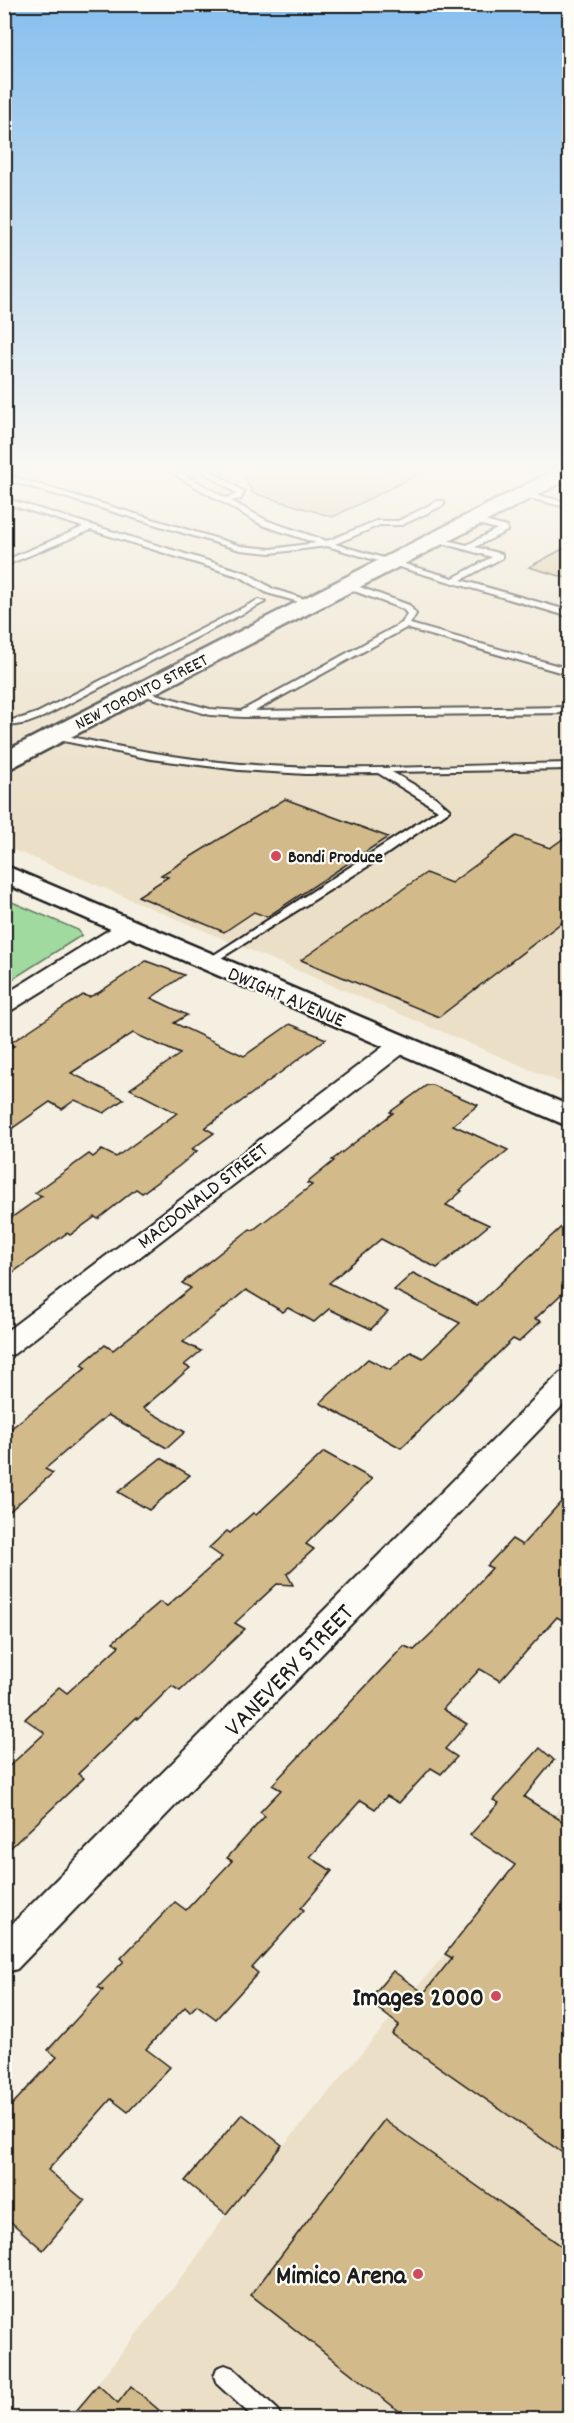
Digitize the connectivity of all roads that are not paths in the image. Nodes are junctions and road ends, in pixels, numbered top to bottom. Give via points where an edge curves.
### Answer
1 (260, 585) edge
2 (346, 585) joint
3 (471, 585) edge
4 (261, 602) dead end
5 (313, 603) junction
6 (570, 614) edge
7 (405, 625) junction
8 (570, 672) edge
9 (137, 692) junction
10 (570, 711) edge
11 (243, 714) junction
12 (4, 724) edge
13 (52, 736) junction
14 (7, 759) edge
15 (570, 766) edge
16 (379, 769) junction
17 (4, 873) edge
18 (128, 928) junction
19 (210, 962) junction
20 (4, 1005) edge
21 (400, 1045) junction
22 (570, 1118) edge
23 (4, 1347) edge
24 (570, 1380) edge
25 (4, 1957) edge
26 (225, 2376) dead end
27 (270, 2418) edge

1 - 5 lane
2 - 5 street, NEW TORONTO STREET
2 - 7 lane via 406,607 412,614
3 - 6 lane
4 - 12 lane via 40,715
5 - 9 street, NEW TORONTO STREET
7 - 8 lane
7 - 11 lane
9 - 11 lane via 210,712
9 - 13 street, NEW TORONTO STREET
10 - 11 lane
13 - 14 street, NEW TORONTO STREET
13 - 16 lane via 151,756 239,767 306,771
15 - 16 lane
16 - 19 lane via 445,810
17 - 18 street, DWIGHT AVENUE
18 - 19 street, DWIGHT AVENUE
18 - 20 street
19 - 21 street, DWIGHT AVENUE
21 - 22 street, DWIGHT AVENUE
21 - 23 street, MACDONALD STREET
24 - 25 street, VANEVERY STREET
26 - 27 lane

